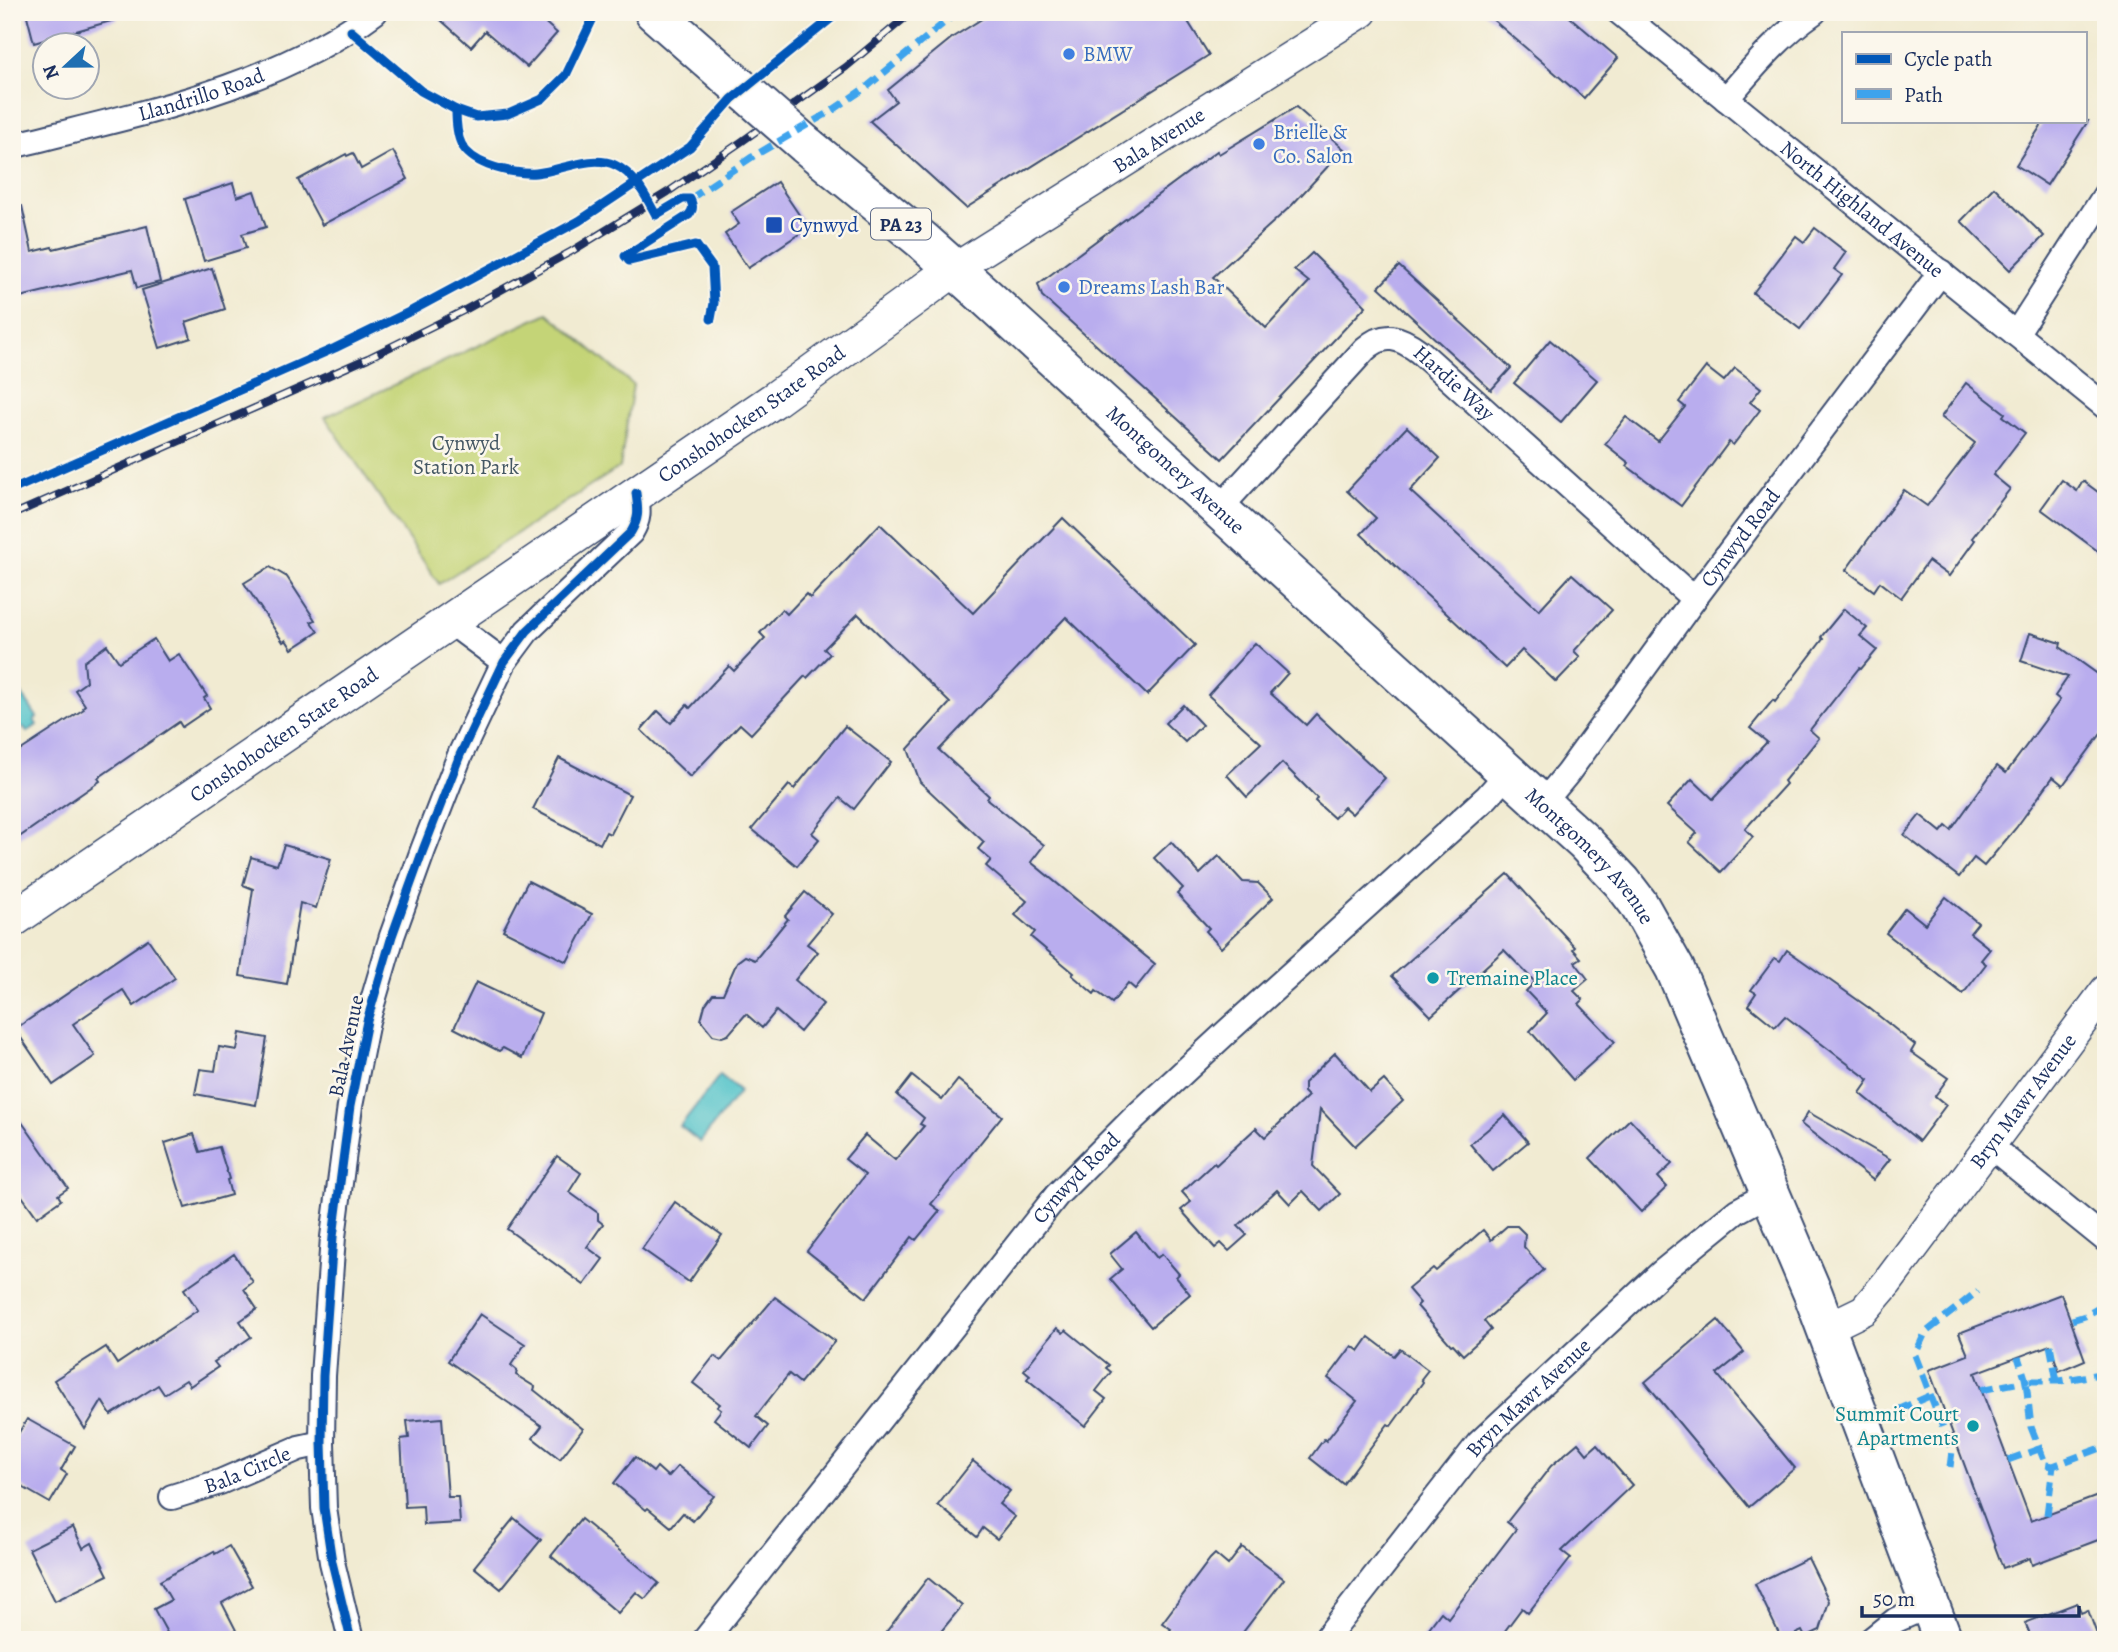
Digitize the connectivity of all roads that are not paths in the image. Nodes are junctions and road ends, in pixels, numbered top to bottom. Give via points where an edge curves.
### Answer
1 (375, 12) edge
2 (654, 12) edge
3 (1362, 12) edge
4 (1619, 12) edge
5 (1814, 12) edge
6 (1726, 99) junction
7 (12, 146) edge
8 (2106, 194) edge
9 (954, 269) junction
10 (1941, 272) junction
11 (2016, 334) junction
12 (2106, 407) edge
13 (636, 493) junction
14 (1219, 509) junction
15 (1694, 598) junction
16 (449, 621) junction
17 (504, 662) junction
18 (1508, 773) junction
19 (1542, 804) junction
20 (12, 920) edge
21 (2106, 990) edge
22 (1989, 1144) junction
23 (1770, 1193) junction
24 (2106, 1240) edge
25 (1825, 1329) junction
26 (322, 1443) junction
27 (172, 1497) dead end
28 (1930, 1605) junction
29 (351, 1640) edge
30 (705, 1640) edge
31 (1325, 1640) edge
32 (1871, 1640) edge
33 (1943, 1640) edge

1 - 7 street, Llandrillo Road via 351,31 260,76
2 - 9 main road, PA 23, bridge
3 - 9 street, Bala Avenue
4 - 6 street, North Highland Avenue
5 - 6 street via 1763,56
6 - 10 street, North Highland Avenue
8 - 11 street
9 - 13 main road, Conshohocken State Road
9 - 14 main road, Montgomery Avenue
10 - 11 street, North Highland Avenue
10 - 15 street, Cynwyd Road
11 - 12 street, North Highland Avenue
13 - 16 main road, Conshohocken State Road
13 - 17 street, Bala Avenue via 639,512 631,532 527,631
14 - 15 street, Hardie Way via 1365,348 1380,338 1394,338 1412,345
14 - 18 main road, Montgomery Avenue
15 - 19 street, Cynwyd Road
16 - 17 street
16 - 20 main road, Conshohocken State Road
17 - 26 street, Bala Avenue via 460,755 423,850 367,1021 350,1106 333,1237
18 - 19 main road, Montgomery Avenue
18 - 30 street, Cynwyd Road via 1134,1118 1058,1195
19 - 23 main road, Montgomery Avenue via 1622,882 1652,926 1675,969
21 - 22 street, Bryn Mawr Avenue
22 - 24 street
22 - 25 street, Bryn Mawr Avenue via 1864,1310
23 - 25 main road, Montgomery Avenue
23 - 31 street, Bryn Mawr Avenue via 1737,1210 1661,1272 1479,1443
25 - 28 main road, Montgomery Avenue
26 - 27 street, Bala Circle
26 - 29 street, Bala Avenue via 324,1508
28 - 32 street via 1896,1620
28 - 33 main road, Montgomery Avenue

